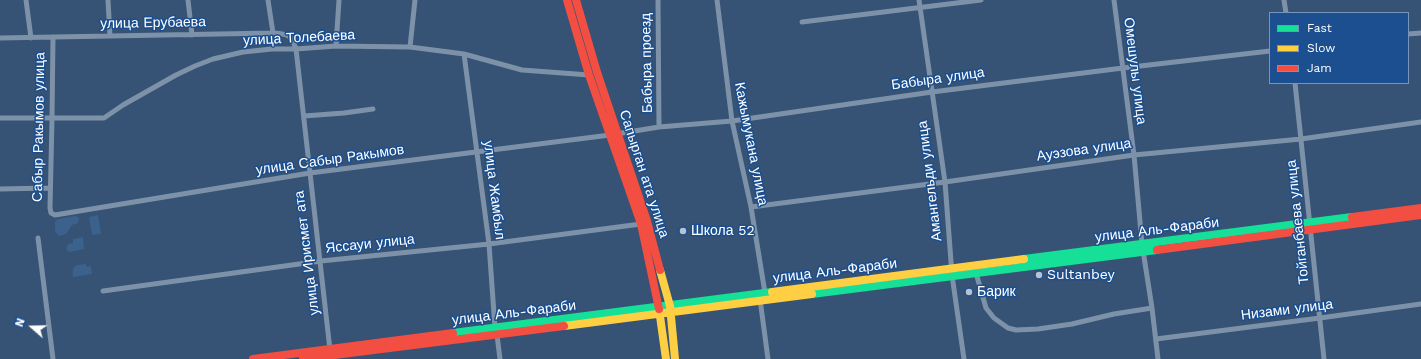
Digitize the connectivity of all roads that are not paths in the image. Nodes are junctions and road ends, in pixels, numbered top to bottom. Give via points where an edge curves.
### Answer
1 (26, 0) edge
2 (108, 0) edge
3 (188, 0) edge
4 (268, 0) edge
5 (339, 0) edge
6 (415, 0) edge
7 (567, 0) edge
8 (576, 0) edge
9 (658, 0) edge
10 (717, 0) edge
11 (919, 0) edge
12 (981, 0) edge
13 (1114, 0) edge
14 (1284, 0) edge
15 (920, 8) junction
16 (1286, 12) edge
17 (802, 22) dead end
18 (1421, 32) edge
19 (272, 33) junction
20 (1409, 34) edge
21 (192, 35) junction
22 (110, 36) junction
23 (53, 37) junction
24 (0, 38) edge
25 (31, 38) junction
26 (336, 46) junction
27 (410, 47) junction
28 (296, 50) junction
29 (1269, 51) edge
30 (464, 54) junction
31 (1123, 68) junction
32 (589, 75) junction
33 (1295, 84) edge
34 (932, 92) junction
35 (373, 110) dead end
36 (304, 116) junction
37 (0, 118) edge
38 (52, 119) junction
39 (732, 121) junction
40 (1421, 122) edge
41 (659, 126) junction
42 (618, 134) junction
43 (610, 135) junction
44 (1301, 139) junction
45 (477, 152) junction
46 (1134, 155) junction
47 (310, 173) junction
48 (945, 182) junction
49 (49, 188) junction
50 (0, 189) edge
51 (751, 207) junction
52 (1421, 208) edge
53 (56, 215) joint
54 (1421, 215) edge
55 (641, 224) junction
56 (1310, 226) junction
57 (38, 238) dead end
58 (489, 244) junction
59 (1142, 248) junction
60 (321, 261) junction
61 (952, 272) junction
62 (976, 273) junction
63 (103, 291) dead end
64 (762, 296) junction
65 (1421, 304) edge
66 (670, 308) junction
67 (1152, 308) junction
68 (660, 310) junction
69 (1320, 318) junction
70 (496, 332) junction
71 (1156, 339) junction
72 (331, 355) edge
73 (53, 359) edge
74 (253, 359) edge
75 (303, 359) edge
76 (500, 359) edge
77 (666, 359) edge
78 (675, 359) edge
79 (768, 359) edge
80 (964, 359) edge
81 (1158, 359) edge
82 (1324, 359) edge

1 - 25 street
2 - 22 street
3 - 21 street
4 - 19 street
5 - 26 street
6 - 27 street
7 - 32 main road, Сапырган ата улица
8 - 42 main road, Сапырган ата улица
9 - 41 street, Бабыра проезд
10 - 39 street, Кажымукана улица
11 - 15 street, Амангельди улица
12 - 15 street
13 - 31 street, Омешулы улица
14 - 16 street
15 - 17 street
15 - 34 street, Амангельди улица
18 - 20 street
19 - 21 street, улица Ерубаева
19 - 28 street, улица Ерубаева via 286,34 292,38
21 - 22 street, улица Ерубаева
22 - 23 street, улица Ерубаева
23 - 25 street, улица Ерубаева
23 - 38 street, Сабыр Ракымов улица
24 - 25 street, улица Ерубаева
26 - 27 street, улица Толебаева
26 - 28 street, улица Толебаева
27 - 30 street, улица Толебаева
28 - 36 street, улица Ирисмет ата
28 - 38 street, улица Толебаева via 243,52 213,59 176,75 104,118
29 - 31 street, Бабыра улица
30 - 32 street, улица Толебаева via 522,70
30 - 45 street, улица Жамбыл
31 - 34 street, Бабыра улица
31 - 46 street, Омешулы улица
32 - 43 main road, Сапырган ата улица
33 - 44 street, Тойганбаева улица
34 - 39 street, Бабыра улица
34 - 48 street, Амангельди улица
35 - 36 street
36 - 47 street, улица Ирисмет ата
37 - 38 street, улица Толебаева
38 - 49 street, Сабыр Ракымов улица
39 - 41 street, Бабыра улица
39 - 51 street, Кажымукана улица
40 - 44 street, Ауэзова улица
41 - 42 street, Бабыра улица
42 - 43 street, Бабыра улица
42 - 66 main road, Сапырган ата улица via 647,221
43 - 45 street, улица Сабыр Ракымов
43 - 55 main road, Сапырган ата улица
44 - 46 street, Ауэзова улица
44 - 56 street, Тойганбаева улица
45 - 47 street, улица Сабыр Ракымов
45 - 58 street, улица Жамбыл
46 - 48 street, Ауэзова улица
46 - 59 street, Омешулы улица
47 - 53 street, улица Сабыр Ракымов
47 - 60 street, улица Ирисмет ата
48 - 51 street, Ауэзова улица
48 - 61 street, Амангельди улица
49 - 50 street
49 - 53 street, Сабыр Ракымов улица via 51,213
51 - 64 street, Кажымукана улица
52 - 56 main road, улица Аль-Фараби
54 - 56 main road, улица Аль-Фараби
55 - 58 street, Яссауи улица
55 - 68 main road, Сапырган ата улица
56 - 59 main road, улица Аль-Фараби
56 - 69 street, Тойганбаева улица
57 - 73 street
58 - 60 street, Яссауи улица
58 - 70 street, улица Жамбыл
59 - 61 main road, улица Аль-Фараби
59 - 62 main road, улица Аль-Фараби
59 - 67 street, Омешулы улица
60 - 63 street, Яссауи улица
60 - 72 street, улица Ирисмет ата
61 - 62 main road, улица Аль-Фараби
61 - 64 main road, улица Аль-Фараби
61 - 80 street, Амангельди улица
62 - 67 street via 986,308 994,318 1008,328 1016,330 1072,324
64 - 66 main road, улица Аль-Фараби
64 - 79 street, Кажымукана улица
65 - 69 street, Низами улица
66 - 68 main road, улица Аль-Фараби
66 - 78 main road, Сапырган ата улица
67 - 71 street, Омешулы улица
68 - 70 main road, улица Аль-Фараби
68 - 77 main road, Сапырган ата улица
69 - 71 street, Низами улица
69 - 82 street, Тойганбаева улица
70 - 72 main road, улица Аль-Фараби
70 - 76 street, улица Жамбыл
71 - 81 street, Омешулы улица
72 - 74 main road, улица Аль-Фараби
72 - 75 main road, улица Аль-Фараби

